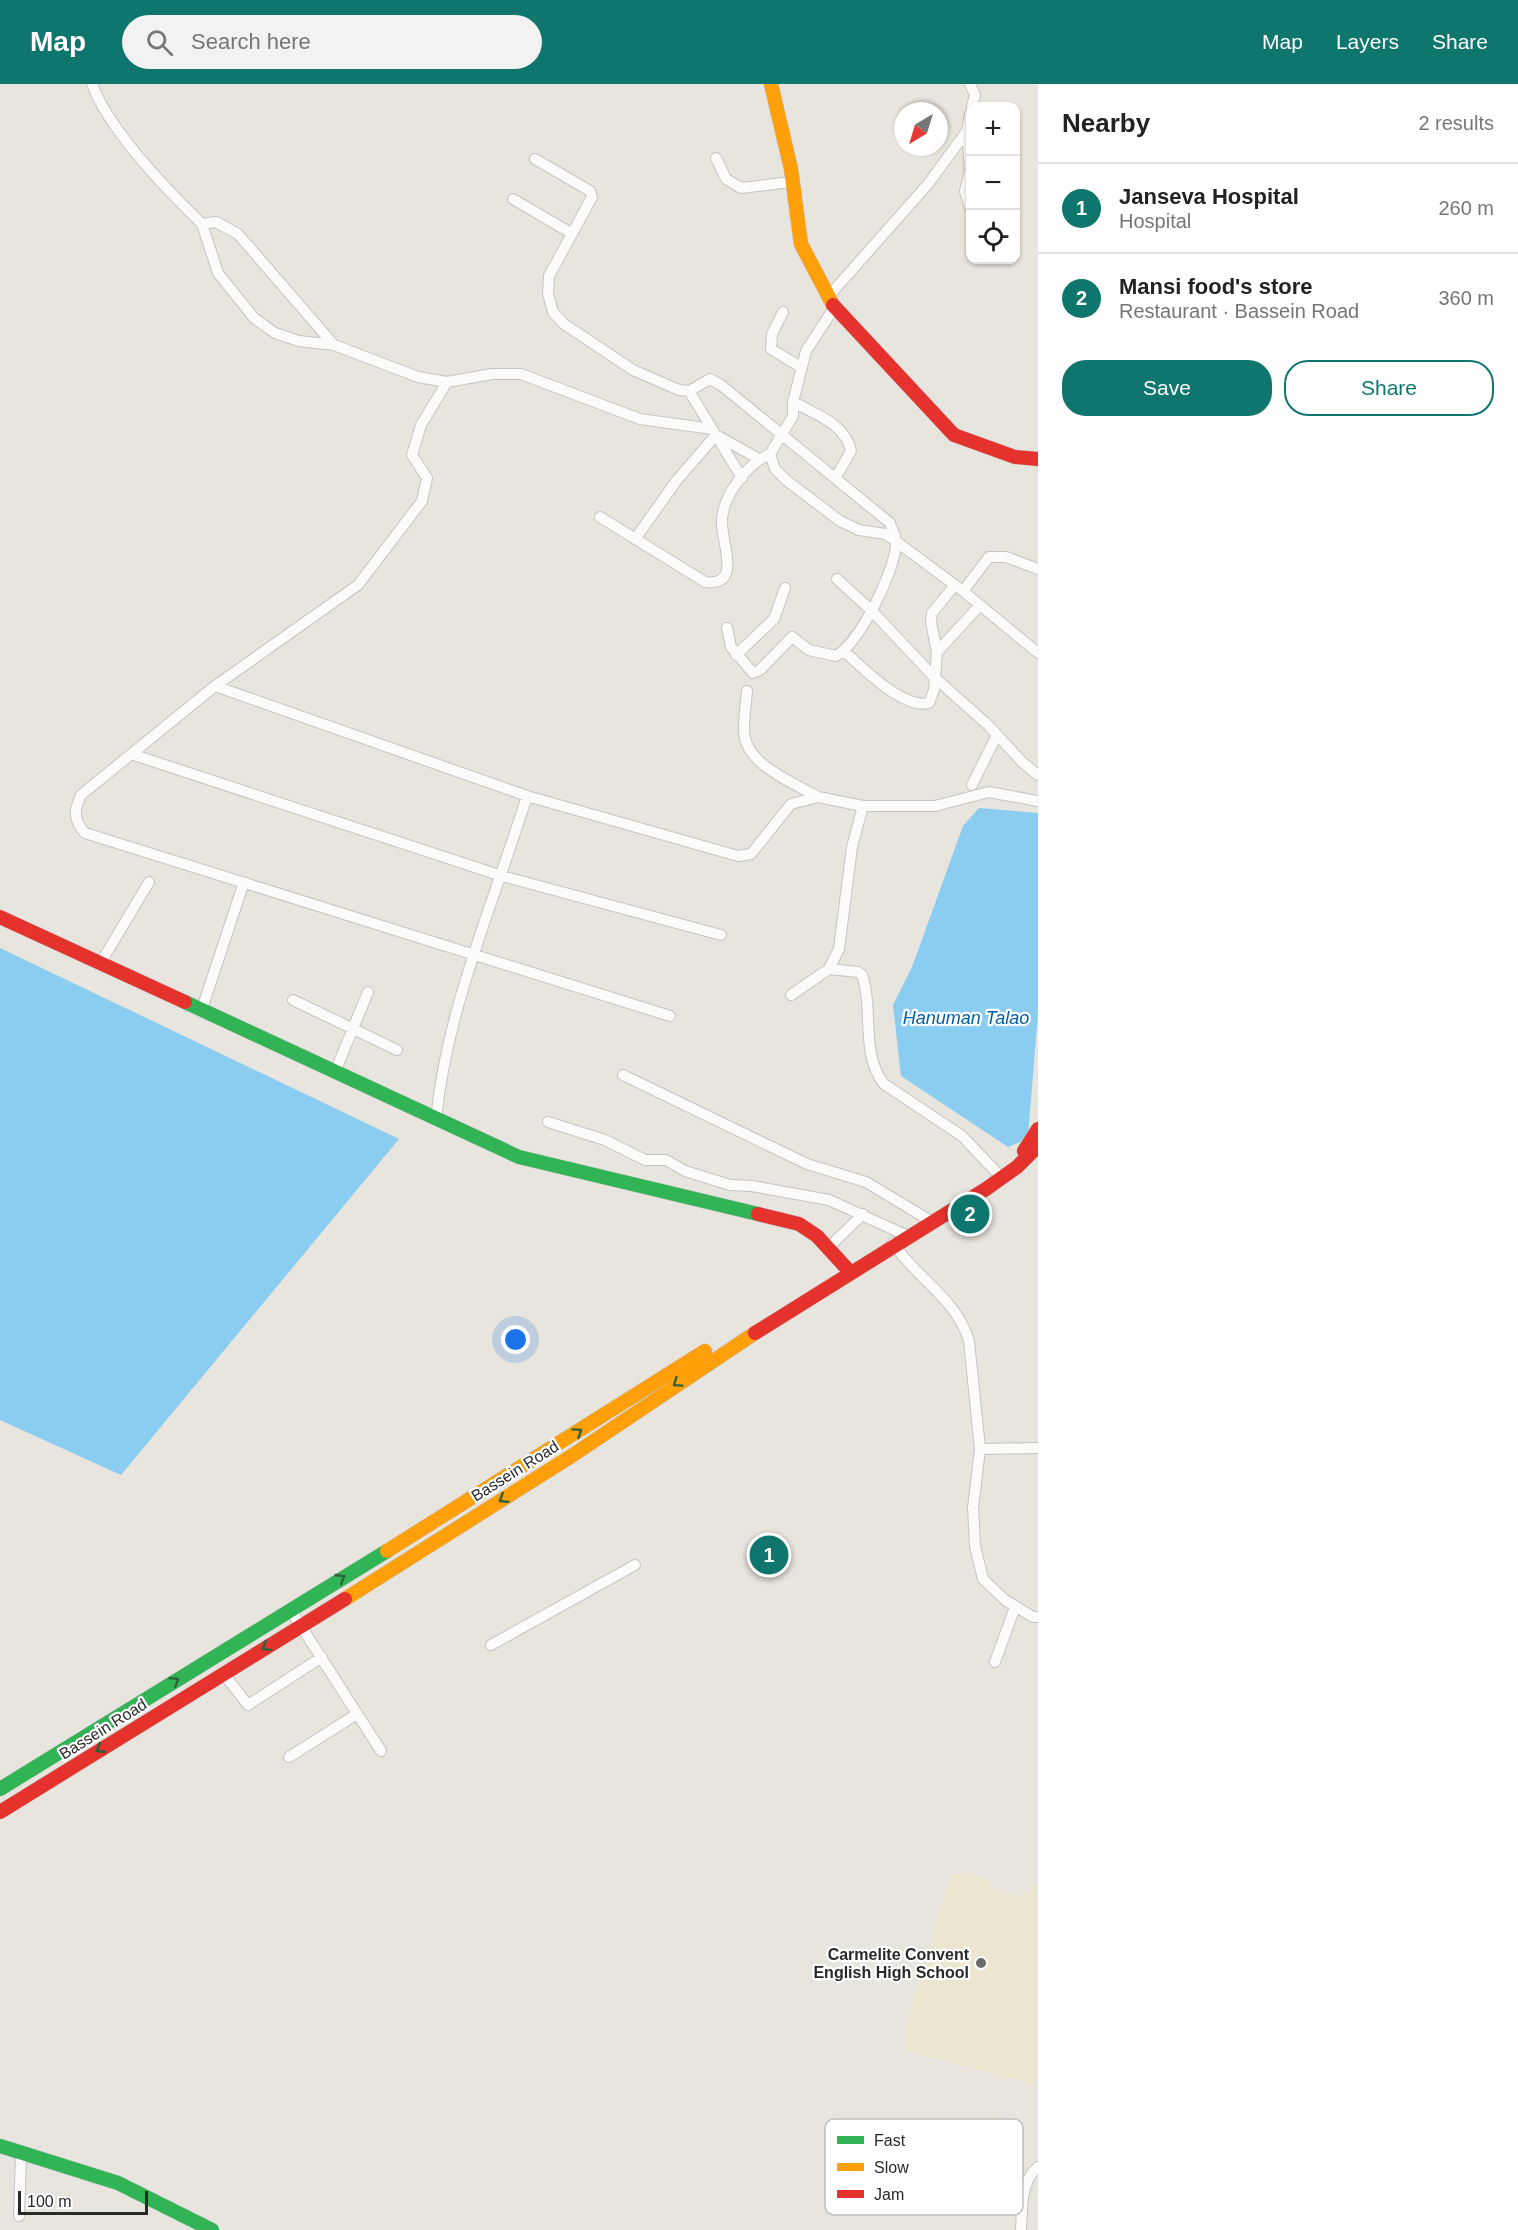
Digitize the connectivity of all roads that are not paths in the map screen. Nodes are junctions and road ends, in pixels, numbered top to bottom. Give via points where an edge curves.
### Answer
1 (92, 84) edge
2 (771, 84) edge
3 (975, 85) edge
4 (973, 102) edge
5 (966, 131) edge
6 (716, 158) dead end
7 (535, 159) dead end
8 (791, 182) junction
9 (513, 199) dead end
10 (202, 224) junction
11 (572, 233) junction
12 (831, 302) junction
13 (783, 312) dead end
14 (334, 345) junction
15 (802, 368) junction
16 (447, 382) junction
17 (689, 391) junction
18 (793, 402) junction
19 (714, 432) junction
20 (783, 434) junction
21 (770, 454) junction
22 (759, 459) junction
23 (1038, 459) edge
24 (837, 477) junction
25 (742, 478) junction
26 (600, 517) dead end
27 (635, 539) junction
28 (897, 542) junction
29 (1038, 569) edge
30 (837, 579) dead end
31 (785, 588) dead end
32 (959, 588) junction
33 (980, 605) junction
34 (872, 611) junction
35 (726, 628) dead end
36 (844, 651) junction
37 (937, 652) junction
38 (1038, 653) edge
39 (736, 655) junction
40 (934, 677) junction
41 (215, 686) junction
42 (747, 691) dead end
43 (997, 735) junction
44 (131, 754) junction
45 (1038, 775) edge
46 (972, 785) dead end
47 (527, 796) junction
48 (818, 797) junction
49 (1038, 801) edge
50 (863, 806) junction
51 (502, 876) junction
52 (149, 882) dead end
53 (244, 882) junction
54 (0, 917) edge
55 (721, 935) dead end
56 (475, 954) junction
57 (100, 964) junction
58 (829, 969) junction
59 (368, 992) dead end
60 (791, 995) dead end
61 (293, 1000) dead end
62 (201, 1012) junction
63 (670, 1016) dead end
64 (353, 1029) junction
65 (397, 1050) dead end
66 (335, 1072) junction
67 (623, 1075) dead end
68 (436, 1119) junction
69 (548, 1122) dead end
70 (1037, 1137) edge
71 (1000, 1176) junction
72 (863, 1214) junction
73 (931, 1221) junction
74 (900, 1240) junction
75 (828, 1248) junction
76 (848, 1269) junction
77 (1038, 1448) edge
78 (980, 1449) junction
79 (441, 1516) junction
80 (451, 1531) junction
81 (635, 1565) dead end
82 (1015, 1606) junction
83 (290, 1609) junction
84 (1038, 1617) edge
85 (302, 1625) junction
86 (491, 1645) dead end
87 (322, 1657) junction
88 (995, 1662) dead end
89 (223, 1673) junction
90 (357, 1714) junction
91 (381, 1751) dead end
92 (289, 1757) dead end
93 (0, 1789) edge
94 (0, 1812) edge
95 (0, 2147) edge
96 (21, 2155) junction
97 (1038, 2165) edge
98 (1023, 2197) edge
99 (1022, 2215) edge
100 (19, 2216) dead end
101 (212, 2230) edge
102 (1021, 2230) edge

1 - 10 street via 100,104 143,160
2 - 8 main road
3 - 4 street
5 - 12 street
6 - 8 street via 726,179 741,188
7 - 11 street via 590,191 592,197
8 - 12 main road via 801,244
9 - 11 street
10 - 14 street via 216,222 238,234
10 - 14 street via 218,273 254,318 275,333
11 - 17 street via 554,263 547,286 558,319 633,370
12 - 15 street via 806,351
12 - 23 main road via 954,435 1015,457
13 - 15 street via 772,333 771,349
14 - 16 street via 418,377
15 - 18 street
16 - 19 street via 492,374 521,374 640,419
16 - 41 street via 422,425 412,455 427,478 422,501 358,585
17 - 19 street
17 - 20 street via 710,379
18 - 20 street via 793,416
18 - 24 street via 842,432 851,451
19 - 22 street
19 - 25 street
19 - 27 street
20 - 21 street
20 - 24 street
21 - 22 street
21 - 28 street via 775,469 786,480 840,521 859,530 886,534
22 - 25 street
24 - 28 street via 884,516
25 - 27 street via 724,507 721,533 728,555 722,579 705,582
26 - 27 street
28 - 32 street
28 - 34 street via 894,561
29 - 32 street via 1006,556 989,557
30 - 34 street
31 - 39 street via 774,620
32 - 33 street
32 - 37 street via 932,613
33 - 37 street
33 - 38 street
34 - 36 street
34 - 40 street
35 - 39 street
36 - 39 street via 836,656 809,650 792,637 753,673
36 - 40 street via 872,678 924,705 932,699
37 - 40 street
40 - 43 street
41 - 44 street
41 - 47 street
42 - 48 street via 745,738 750,749 762,763
43 - 45 street
43 - 46 street
44 - 51 street
44 - 53 street via 81,795 74,810 77,825 85,833
47 - 48 street via 738,856 751,854 791,804
47 - 51 street
48 - 50 street
49 - 50 street via 989,792 935,806
50 - 58 street via 852,847 839,949
51 - 55 street
51 - 56 street
52 - 57 street
53 - 56 street
53 - 62 street
54 - 57 main road
56 - 63 street
56 - 68 street via 448,1044
57 - 62 main road
58 - 60 street
58 - 71 street via 862,975 872,1057 876,1074 884,1084 962,1136
59 - 64 street
61 - 64 street
62 - 66 main road
64 - 65 street
64 - 66 street
66 - 68 main road
67 - 73 street via 807,1164 866,1182
68 - 75 main road via 519,1157 798,1224
69 - 72 street via 605,1140 645,1160 666,1160 685,1171 730,1185 829,1200
70 - 71 main road, Bassein Road
71 - 73 main road, Bassein Road
72 - 74 street
72 - 75 street
73 - 74 main road, Bassein Road
74 - 76 main road, Bassein Road
74 - 78 street via 910,1267 946,1299 964,1326 969,1341
75 - 76 main road
79 -> 76 main road, Bassein Road via 688,1361
76 -> 80 main road, Bassein Road via 573,1455
77 - 78 street
78 - 82 street via 973,1508 982,1579
79 - 80 main road
83 -> 79 main road, Bassein Road
80 - 85 main road, Bassein Road
81 - 86 street
82 - 84 street
82 - 88 street
83 - 85 street
93 -> 83 main road, Bassein Road
85 - 87 street
85 -> 89 main road, Bassein Road
87 - 89 street via 248,1705
87 - 90 street
89 -> 94 main road, Bassein Road
90 - 91 street
90 - 92 street
95 - 96 main road
96 - 100 street
96 - 101 main road via 133,2188
97 - 98 street via 1028,2179
99 - 102 street

